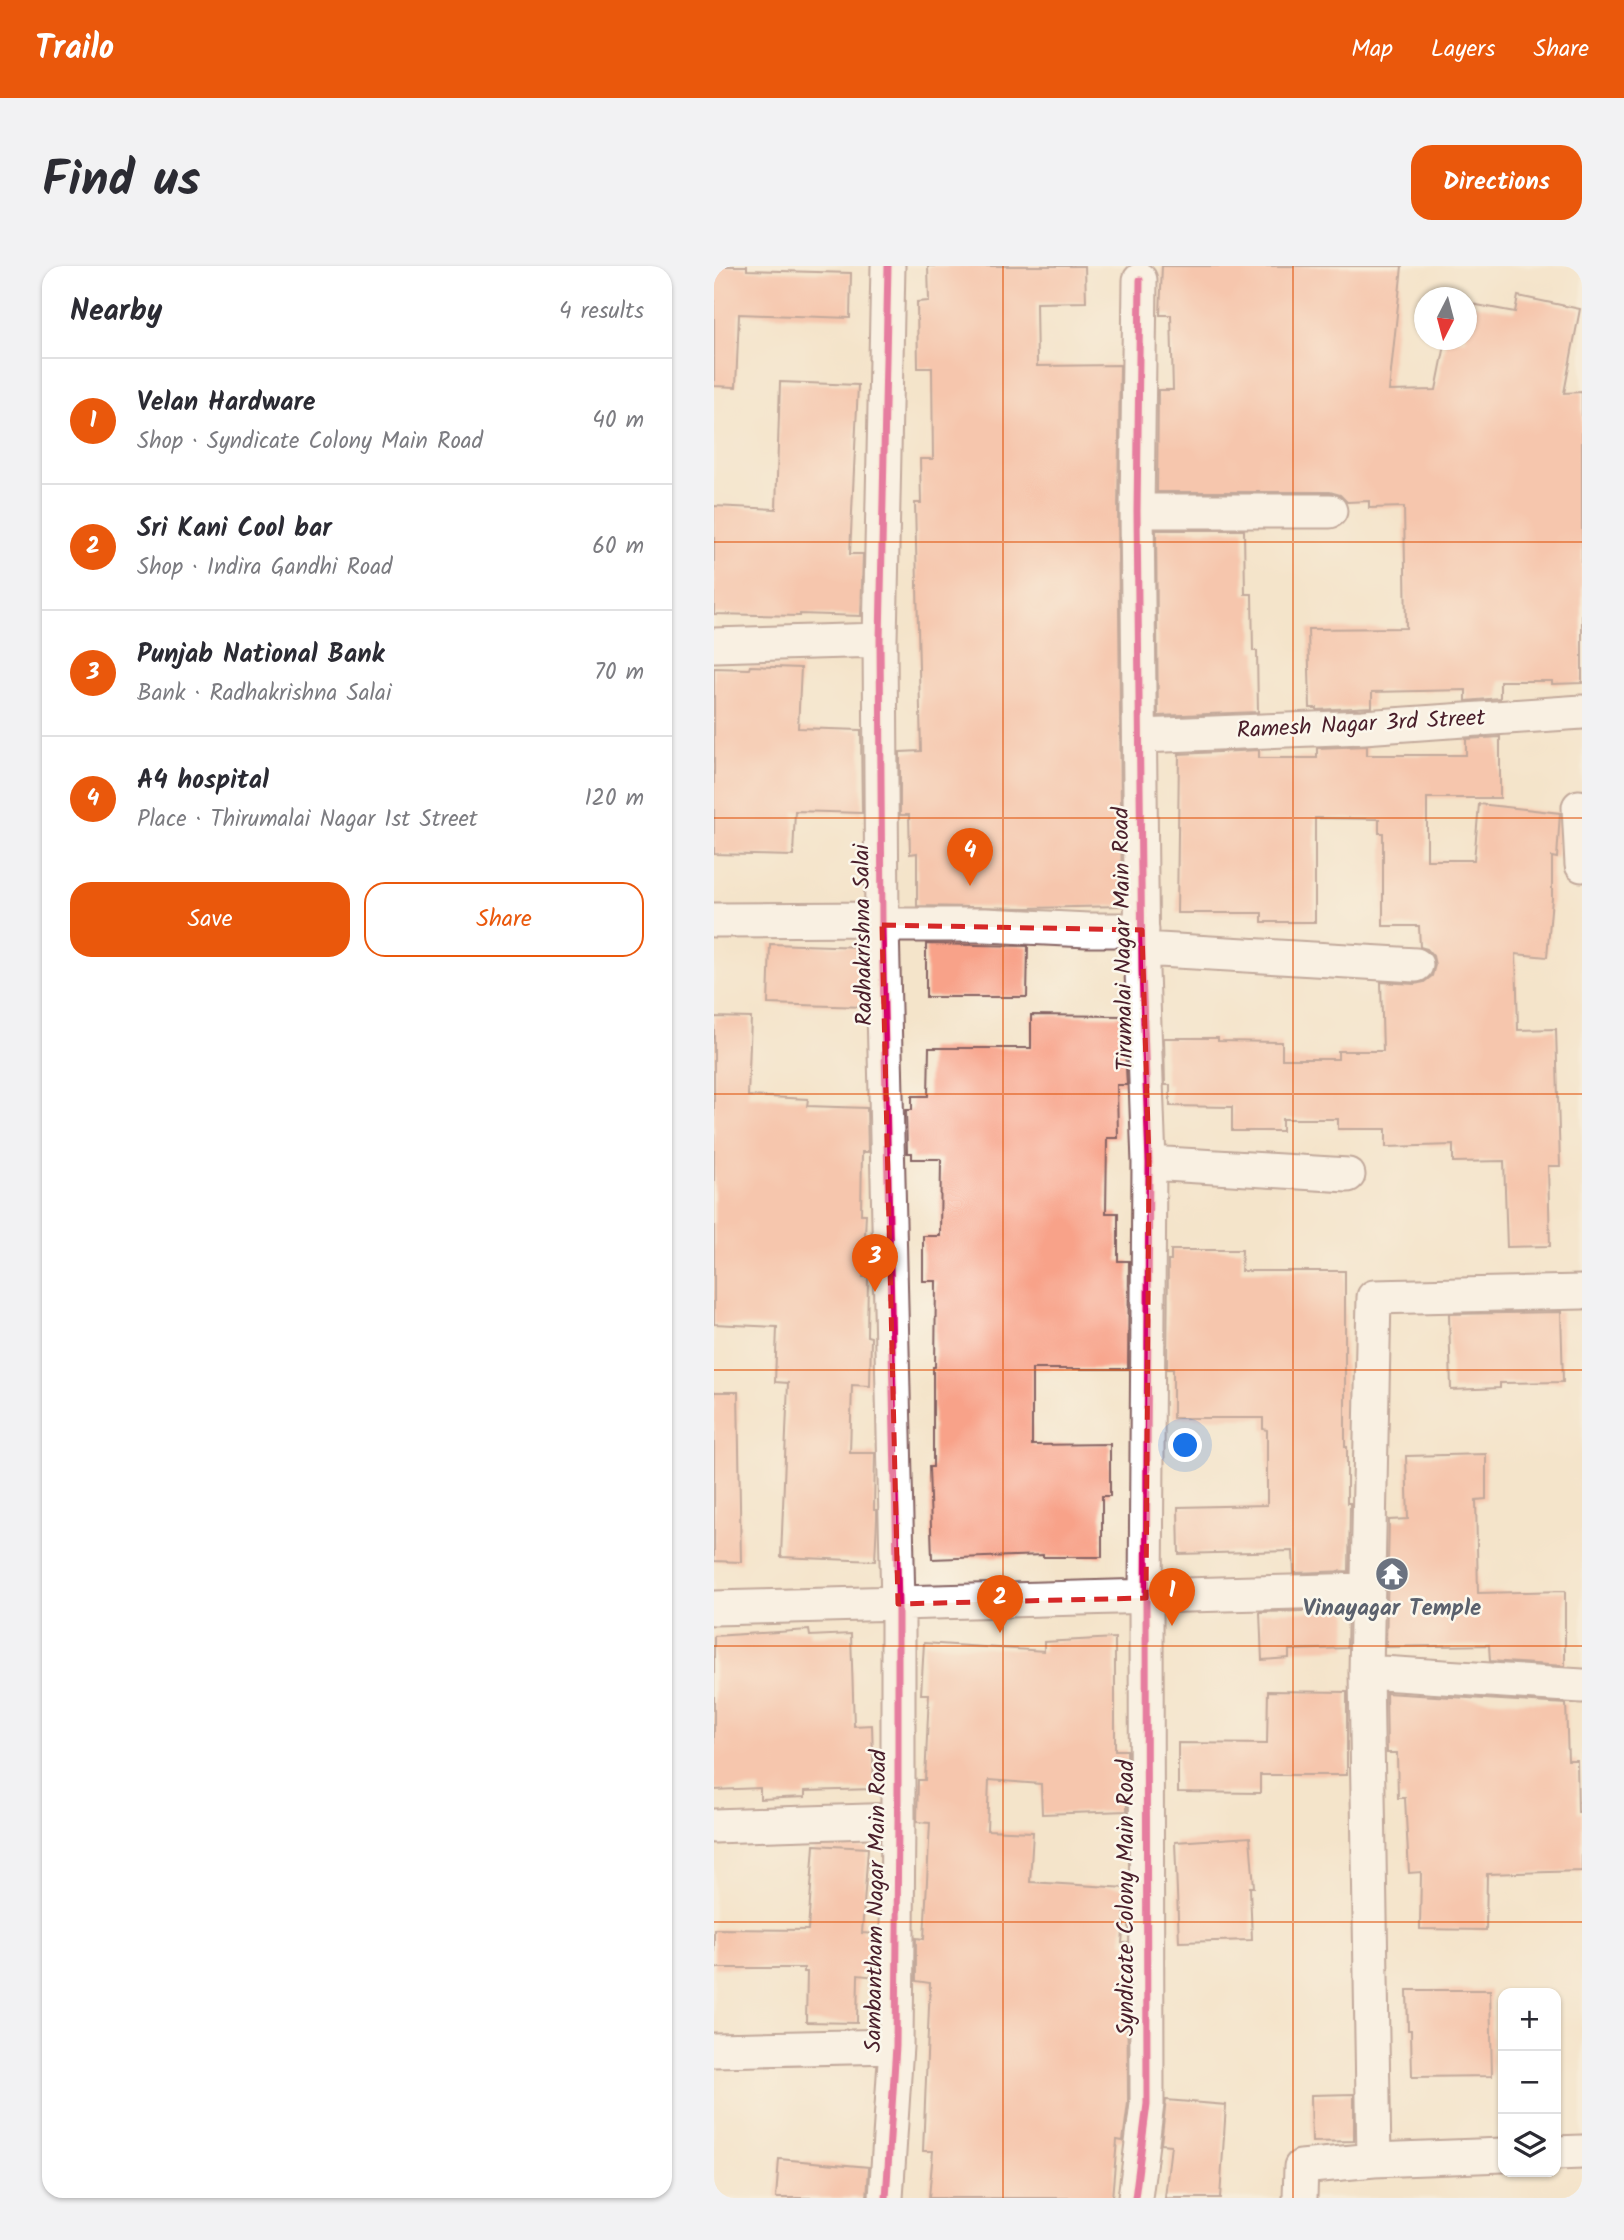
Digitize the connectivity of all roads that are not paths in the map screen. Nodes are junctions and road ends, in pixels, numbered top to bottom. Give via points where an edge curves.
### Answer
1 (888, 266) edge
2 (1140, 280) dead end
3 (1137, 511) junction
4 (1330, 511) dead end
5 (880, 640) junction
6 (714, 645) edge
7 (1582, 712) edge
8 (1140, 736) junction
9 (1579, 807) dead end
10 (1582, 865) edge
11 (714, 920) edge
12 (883, 922) junction
13 (1142, 940) junction
14 (1416, 965) dead end
15 (1149, 1163) junction
16 (1348, 1175) dead end
17 (1582, 1292) edge
18 (1366, 1590) junction
19 (1146, 1598) junction
20 (898, 1604) junction
21 (714, 1608) edge
22 (1366, 1672) junction
23 (1582, 1686) edge
24 (898, 1820) junction
25 (714, 1826) edge
26 (896, 2046) junction
27 (714, 2050) edge
28 (1582, 2152) edge
29 (1561, 2153) edge
30 (1498, 2155) edge
31 (1374, 2160) junction
32 (886, 2198) edge
33 (1135, 2198) edge
34 (1300, 2198) edge

1 - 5 street, Radhakrishna Salai
2 - 3 street, Tirumalai Nagar Main Road
3 - 4 street
3 - 8 street, Tirumalai Nagar Main Road
5 - 6 street
5 - 12 street, Radhakrishna Salai
7 - 8 street, Ramesh Nagar 3rd Street
8 - 13 street, Tirumalai Nagar Main Road
9 - 10 street
11 - 12 street
12 - 13 street via 1088,930
12 - 20 street, Radhakrishna Salai
13 - 14 street
13 - 15 street, Tirumalai Nagar Main Road
15 - 16 street
15 - 19 street, Tirumalai Nagar Main Road
17 - 18 street via 1374,1297
18 - 19 street
18 - 22 street
19 - 20 street
19 - 33 street, Syndicate Colony Main Road via 1146,2104
20 - 21 street
20 - 24 street, Sambantham Nagar Main Road
22 - 23 street
22 - 31 street
24 - 25 street
24 - 26 street, Sambantham Nagar Main Road
26 - 27 street
26 - 32 street, Sambantham Nagar Main Road
28 - 29 street
30 - 31 street
31 - 34 street via 1301,2167

